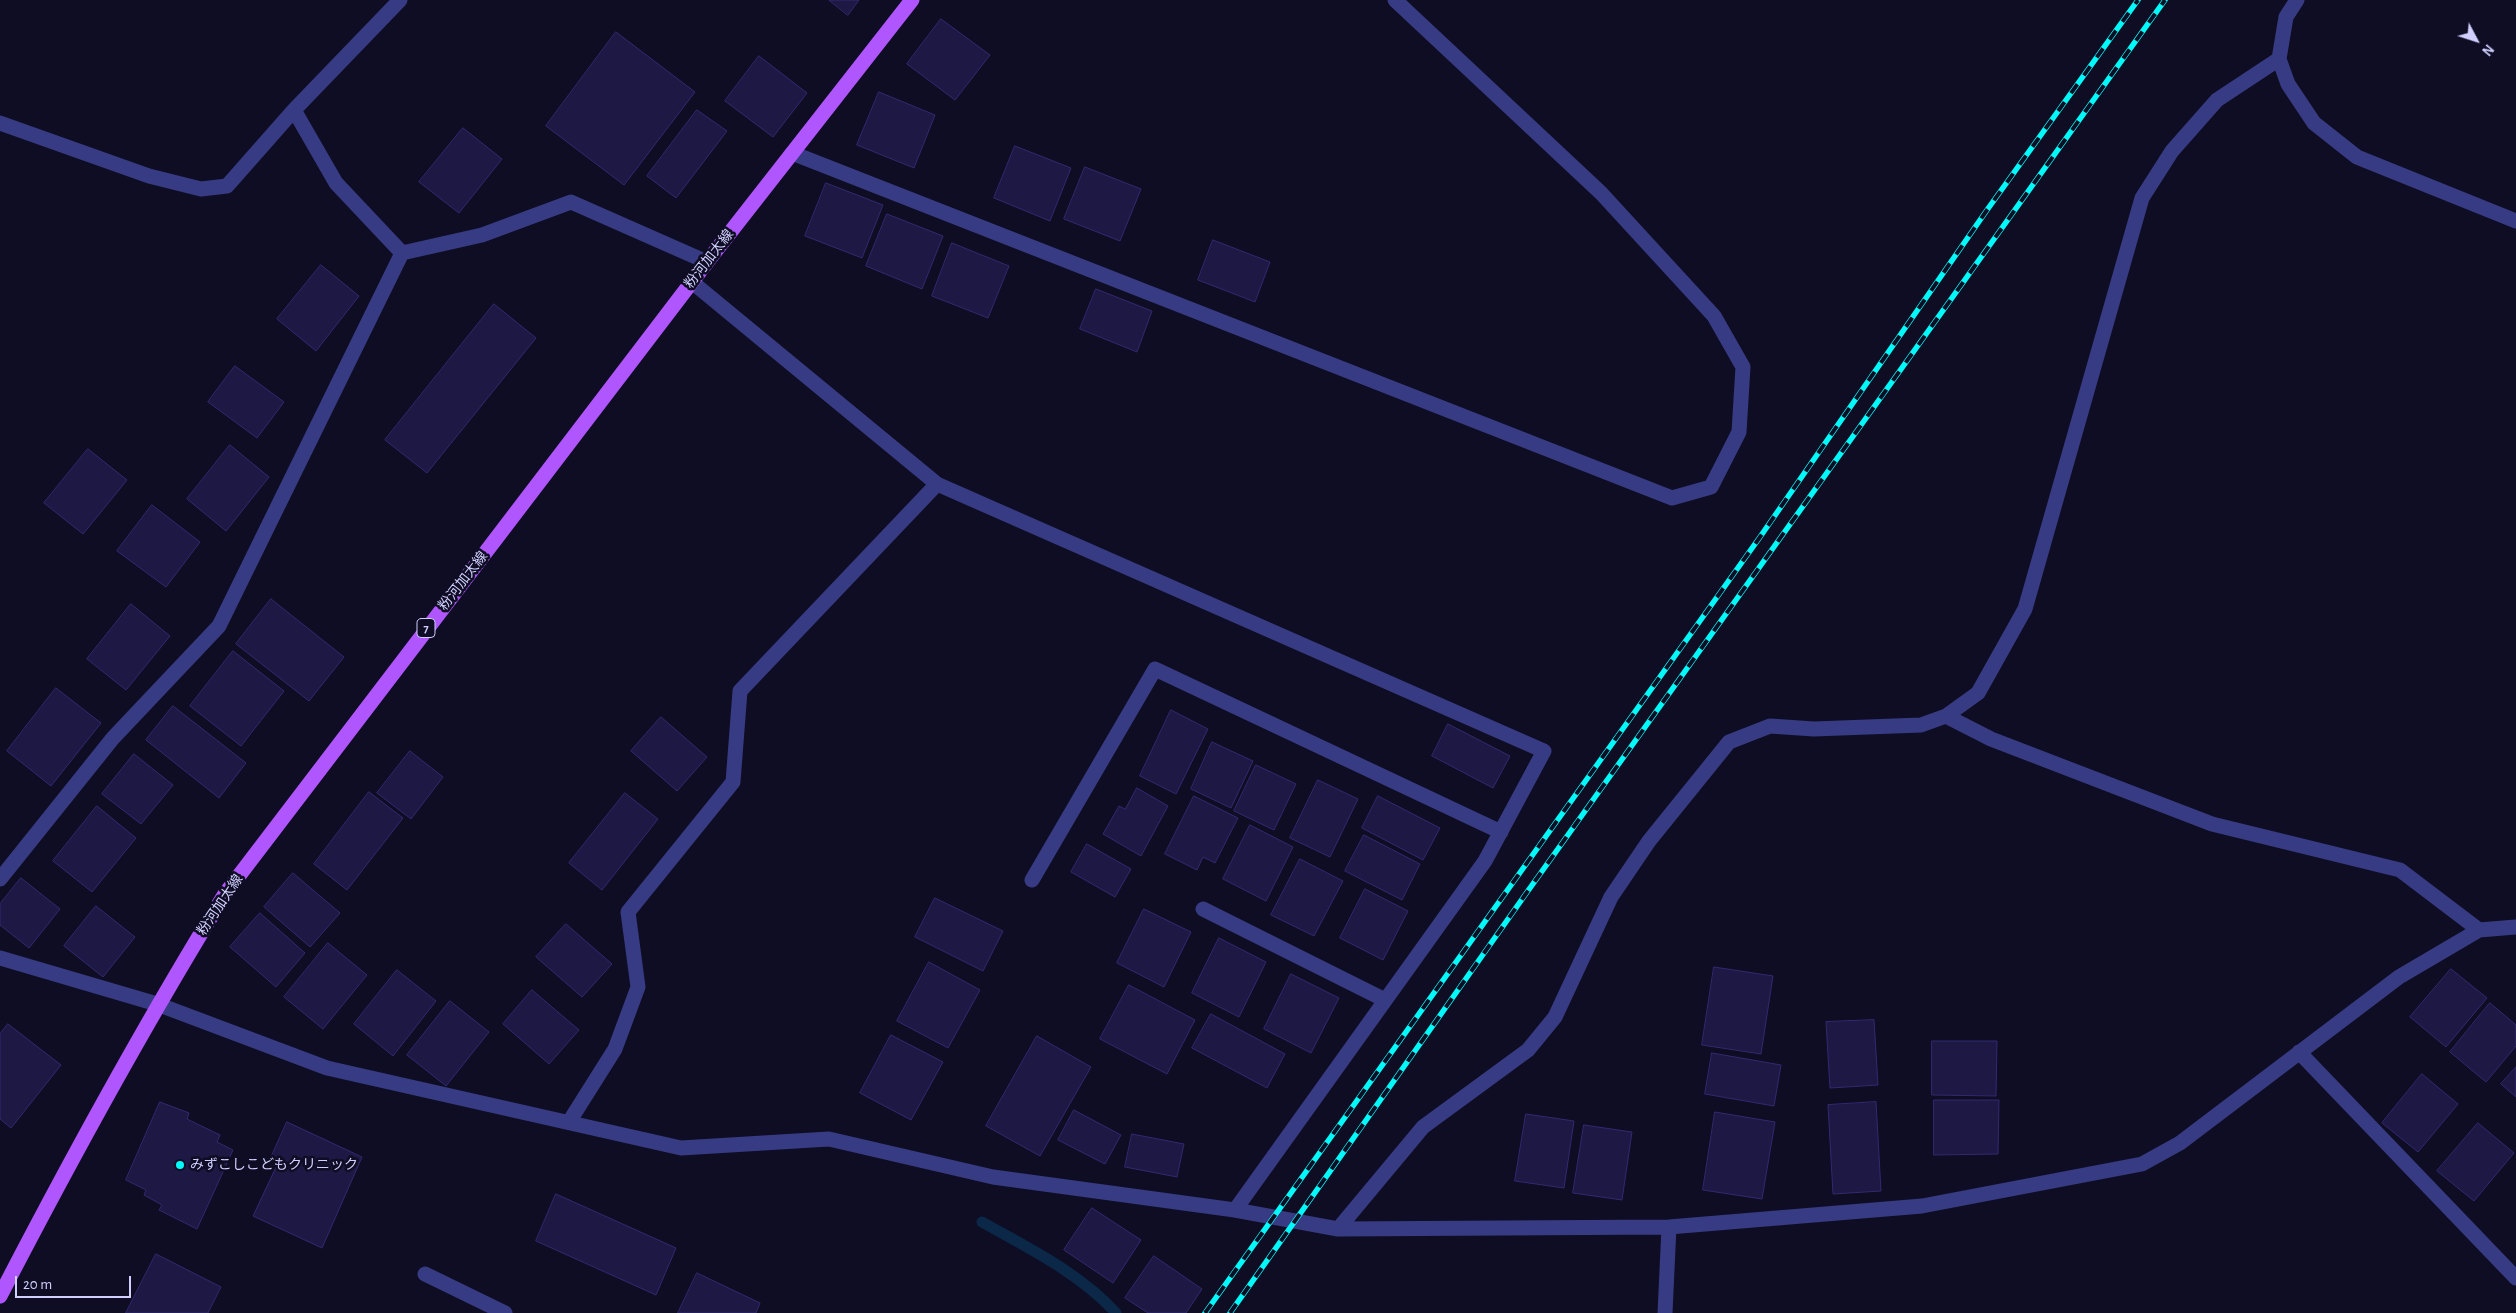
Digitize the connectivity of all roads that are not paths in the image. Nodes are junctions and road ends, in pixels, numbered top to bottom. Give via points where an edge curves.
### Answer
1 (400, 0) edge
2 (912, 0) edge
3 (1395, 0) edge
4 (2296, 0) edge
5 (2279, 59) junction
6 (294, 110) junction
7 (0, 123) edge
8 (792, 153) junction
9 (2516, 221) edge
10 (402, 253) junction
11 (707, 262) junction
12 (692, 282) junction
13 (936, 484) junction
14 (1946, 716) junction
15 (1501, 832) junction
16 (0, 879) edge
17 (1032, 880) dead end
18 (1203, 909) dead end
19 (2516, 927) edge
20 (2479, 930) junction
21 (0, 958) edge
22 (1385, 1000) junction
23 (157, 1004) junction
24 (2299, 1052) junction
25 (568, 1122) junction
26 (1235, 1210) junction
27 (1669, 1227) junction
28 (1338, 1229) junction
29 (425, 1274) dead end
30 (2516, 1278) edge
31 (0, 1296) edge
32 (505, 1313) edge
33 (1665, 1313) edge

1 - 6 street
2 - 8 main road, 粉河加太線 / 7
3 - 8 street via 1601,193 1714,316 1743,367 1739,432 1711,487 1672,498
4 - 5 street via 2286,17
5 - 9 street via 2288,84 2314,123 2357,157
5 - 14 street via 2217,100 2172,151 2142,198 2024,609 1978,693
6 - 7 street via 227,186 201,189 149,176
6 - 10 street via 336,183
8 - 11 main road, 粉河加太線 / 7
10 - 11 street via 482,235 571,202
10 - 16 street via 220,626 112,738
11 - 12 main road, 粉河加太線 / 7
12 - 13 street
12 - 23 main road, 粉河加太線 / 7 via 225,894
13 - 15 street via 1544,751
13 - 25 street via 740,691 732,782 628,912 638,987 615,1049
14 - 20 street via 1991,738 2212,824 2400,870
14 - 28 street via 1921,725 1814,729 1770,726 1729,742 1649,841 1612,897 1555,1017 1528,1050 1423,1128
15 - 17 street via 1155,669
15 - 22 street via 1485,861
18 - 22 street
19 - 20 street
20 - 24 street via 2399,977
21 - 23 street
22 - 26 street
23 - 25 street via 326,1068
23 - 31 main road, 粉河加太線 / 7
24 - 27 street via 2180,1143 2142,1164 1922,1206
24 - 30 street
25 - 26 street via 681,1148 829,1139 993,1177
26 - 28 street
27 - 28 street
27 - 33 street
29 - 32 street

